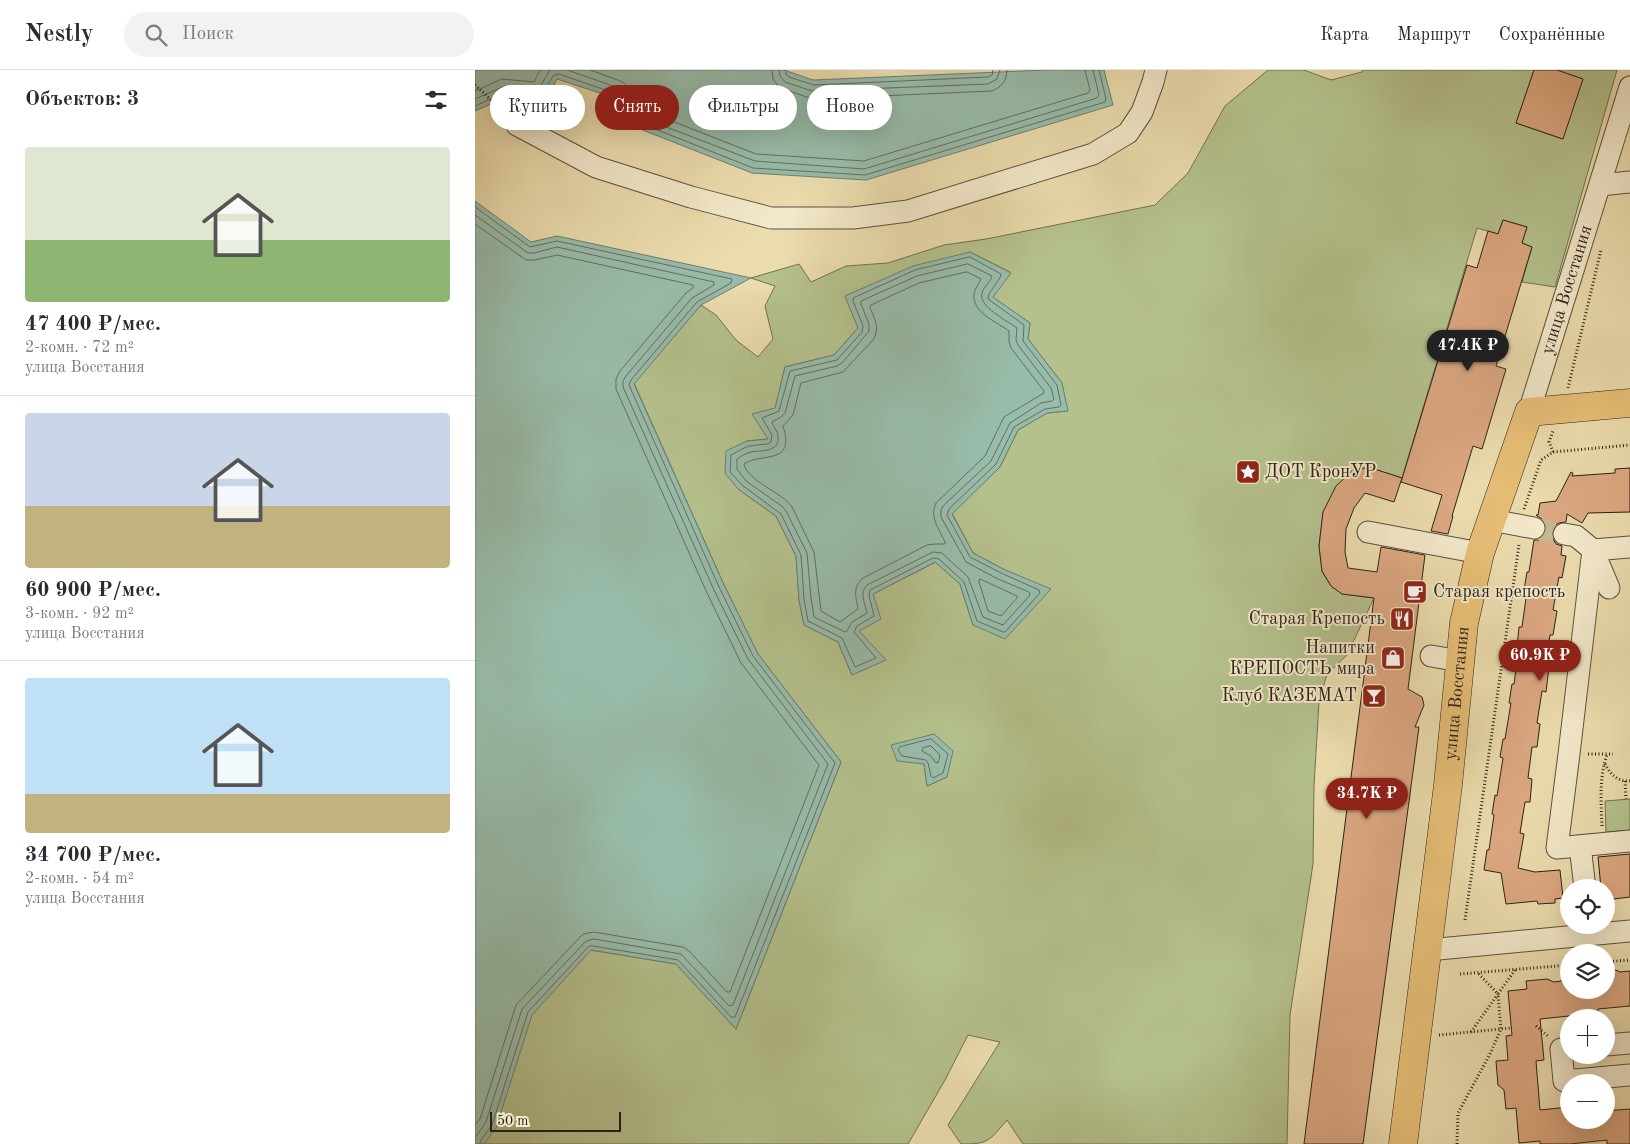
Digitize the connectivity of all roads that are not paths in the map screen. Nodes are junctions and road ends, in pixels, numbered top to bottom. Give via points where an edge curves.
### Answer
1 (1156, 70) edge
2 (1630, 87) edge
3 (527, 130) edge
4 (1630, 182) edge
5 (1600, 185) junction
6 (1630, 403) edge
7 (1630, 419) edge
8 (1526, 420) junction
9 (1491, 520) junction
10 (1528, 527) tunnel mouth
11 (1368, 532) dead end
12 (1564, 534) tunnel mouth
13 (1630, 547) edge
14 (1593, 550) junction
15 (1481, 553) junction
16 (1609, 588) dead end
17 (1431, 656) dead end
18 (1461, 661) junction
19 (1630, 841) edge
20 (1580, 846) junction
21 (1584, 879) edge
22 (1615, 931) edge
23 (1630, 931) edge
24 (1560, 934) edge
25 (1429, 950) junction
26 (1630, 1043) edge
27 (1615, 1045) edge
28 (1562, 1064) edge
29 (1630, 1075) edge
30 (1403, 1144) edge

1 - 3 street via 1142,112 1128,133 1093,154 908,211 853,218 771,218 691,197 597,167
2 - 5 street, улица Восстания
4 - 5 street
5 - 8 street, улица Восстания
6 - 8 main road
7 - 8 main road
8 - 9 main road, улица Восстания
9 - 10 street
9 - 15 main road, улица Восстания
11 - 15 street
12 - 14 street via 1576,536
13 - 14 street
14 - 16 street
14 - 20 street via 1557,848
15 - 18 main road, улица Восстания via 1465,623
17 - 18 street
18 - 25 main road, улица Восстания
19 - 20 street
20 - 21 street
22 - 23 street
24 - 25 street
25 - 30 main road, улица Восстания
26 - 27 street
28 - 29 street via 1564,1081

